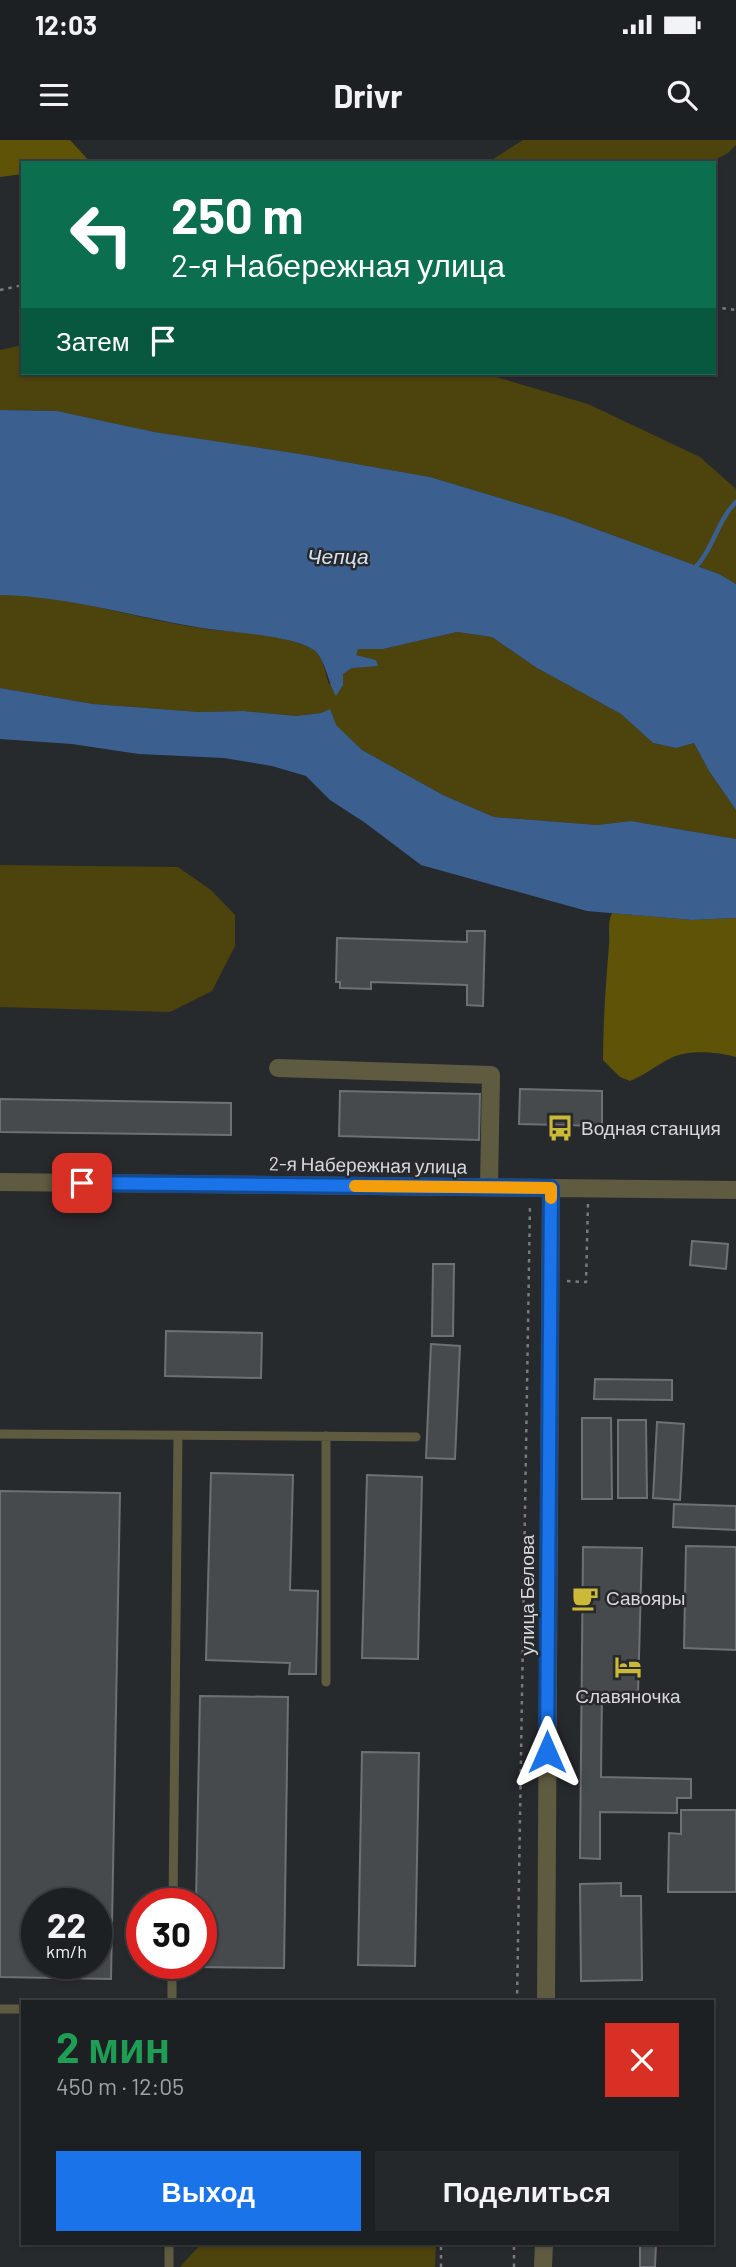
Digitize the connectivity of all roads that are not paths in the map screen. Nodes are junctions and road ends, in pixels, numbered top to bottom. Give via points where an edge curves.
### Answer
1 (278, 1068) dead end
2 (0, 1182) edge
3 (489, 1187) junction
4 (551, 1188) junction
5 (736, 1190) edge
6 (0, 1434) edge
7 (178, 1436) junction
8 (326, 1436) junction
9 (416, 1437) dead end
10 (326, 1682) dead end
11 (173, 1888) edge
12 (172, 1979) edge
13 (172, 2000) edge
14 (546, 2000) edge
15 (0, 2009) edge
16 (21, 2009) edge
17 (169, 2245) edge
18 (544, 2245) edge
19 (169, 2267) edge
20 (544, 2267) edge

1 - 3 street via 491,1075
2 - 3 street, 2-я Набережная улица
3 - 4 street, 2-я Набережная улица
4 - 5 street, 2-я Набережная улица
4 - 14 street, улица Белова
6 - 7 lane
7 - 8 lane
7 - 11 lane
8 - 9 lane
8 - 10 lane
12 - 13 lane
15 - 16 lane
17 - 19 lane
18 - 20 street

